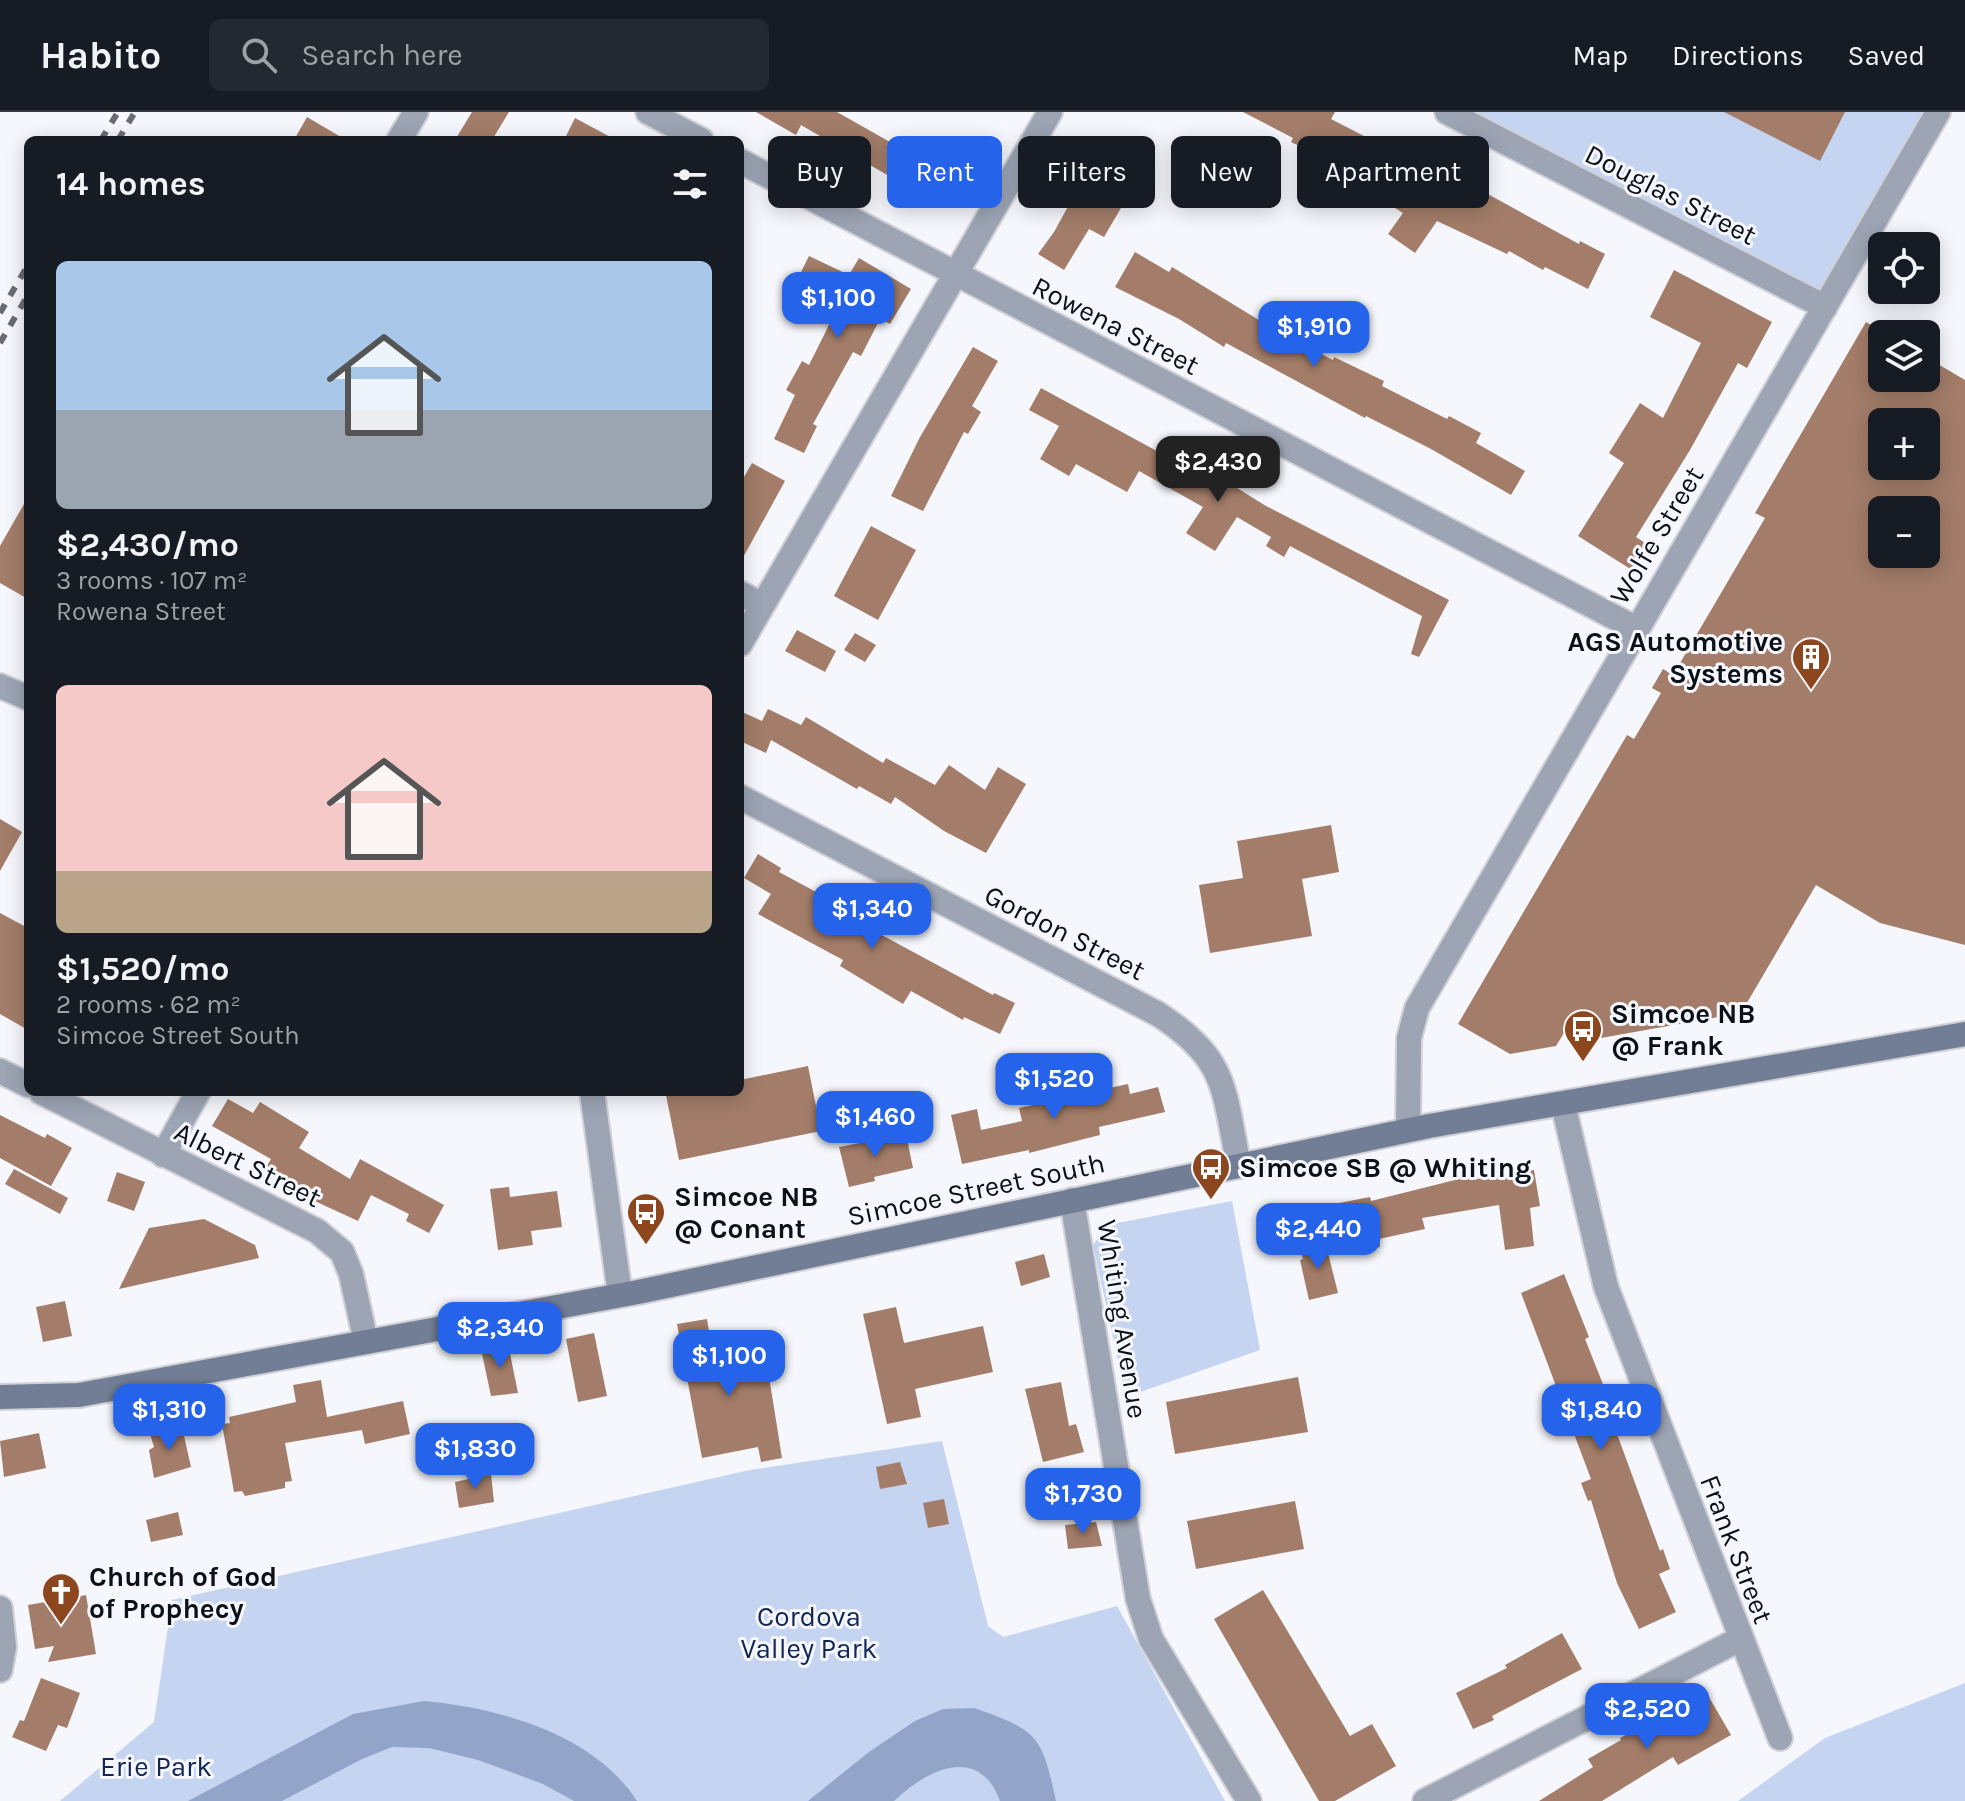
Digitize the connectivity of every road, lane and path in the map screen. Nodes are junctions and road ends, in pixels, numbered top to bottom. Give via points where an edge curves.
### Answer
1 (416, 112) edge
2 (648, 112) edge
3 (1050, 112) edge
4 (1447, 112) edge
5 (1938, 112) edge
6 (401, 136) edge
7 (693, 136) edge
8 (744, 163) edge
9 (954, 275) junction
10 (1825, 307) junction
11 (744, 595) edge
12 (762, 605) junction
13 (1635, 628) junction
14 (744, 637) edge
15 (2, 686) edge
16 (24, 696) edge
17 (744, 799) edge
18 (1965, 1034) edge
19 (0, 1071) edge
20 (24, 1083) edge
21 (49, 1096) edge
22 (196, 1096) edge
23 (593, 1096) edge
24 (1563, 1104) junction
25 (1408, 1130) junction
26 (163, 1155) junction
27 (1239, 1166) junction
28 (1072, 1200) junction
29 (620, 1295) junction
30 (366, 1342) junction
31 (0, 1397) edge
32 (0, 1608) edge
33 (1740, 1639) junction
34 (0, 1670) edge
35 (1780, 1738) dead end
36 (1249, 1801) edge
37 (1425, 1801) edge

1 - 6 street
2 - 7 street
3 - 9 street
4 - 10 street, Douglas Street
5 - 10 street, Wolfe Street
8 - 9 street, Rowena Street
9 - 12 street
9 - 13 street, Rowena Street
10 - 13 street, Wolfe Street
11 - 12 street
12 - 14 street
13 - 25 street, Wolfe Street via 1417,1008 1409,1038
15 - 16 street
17 - 27 street, Gordon Street via 1184,1030 1215,1066
18 - 24 main road, Simcoe Street South
19 - 20 street
21 - 26 street, Albert Street
22 - 26 street
23 - 29 street
24 - 25 main road, Simcoe Street South
24 - 33 street, Frank Street via 1606,1287
25 - 27 main road, Simcoe Street South
26 - 30 street, Albert Street via 317,1231 342,1252
27 - 28 main road, Simcoe Street South
28 - 29 main road, Simcoe Street South
28 - 36 street, Whiting Avenue via 1138,1599 1151,1639
29 - 30 main road, Simcoe Street South
30 - 31 main road, Simcoe Street South via 79,1395
32 - 34 street
33 - 35 street, Frank Street
33 - 37 street

